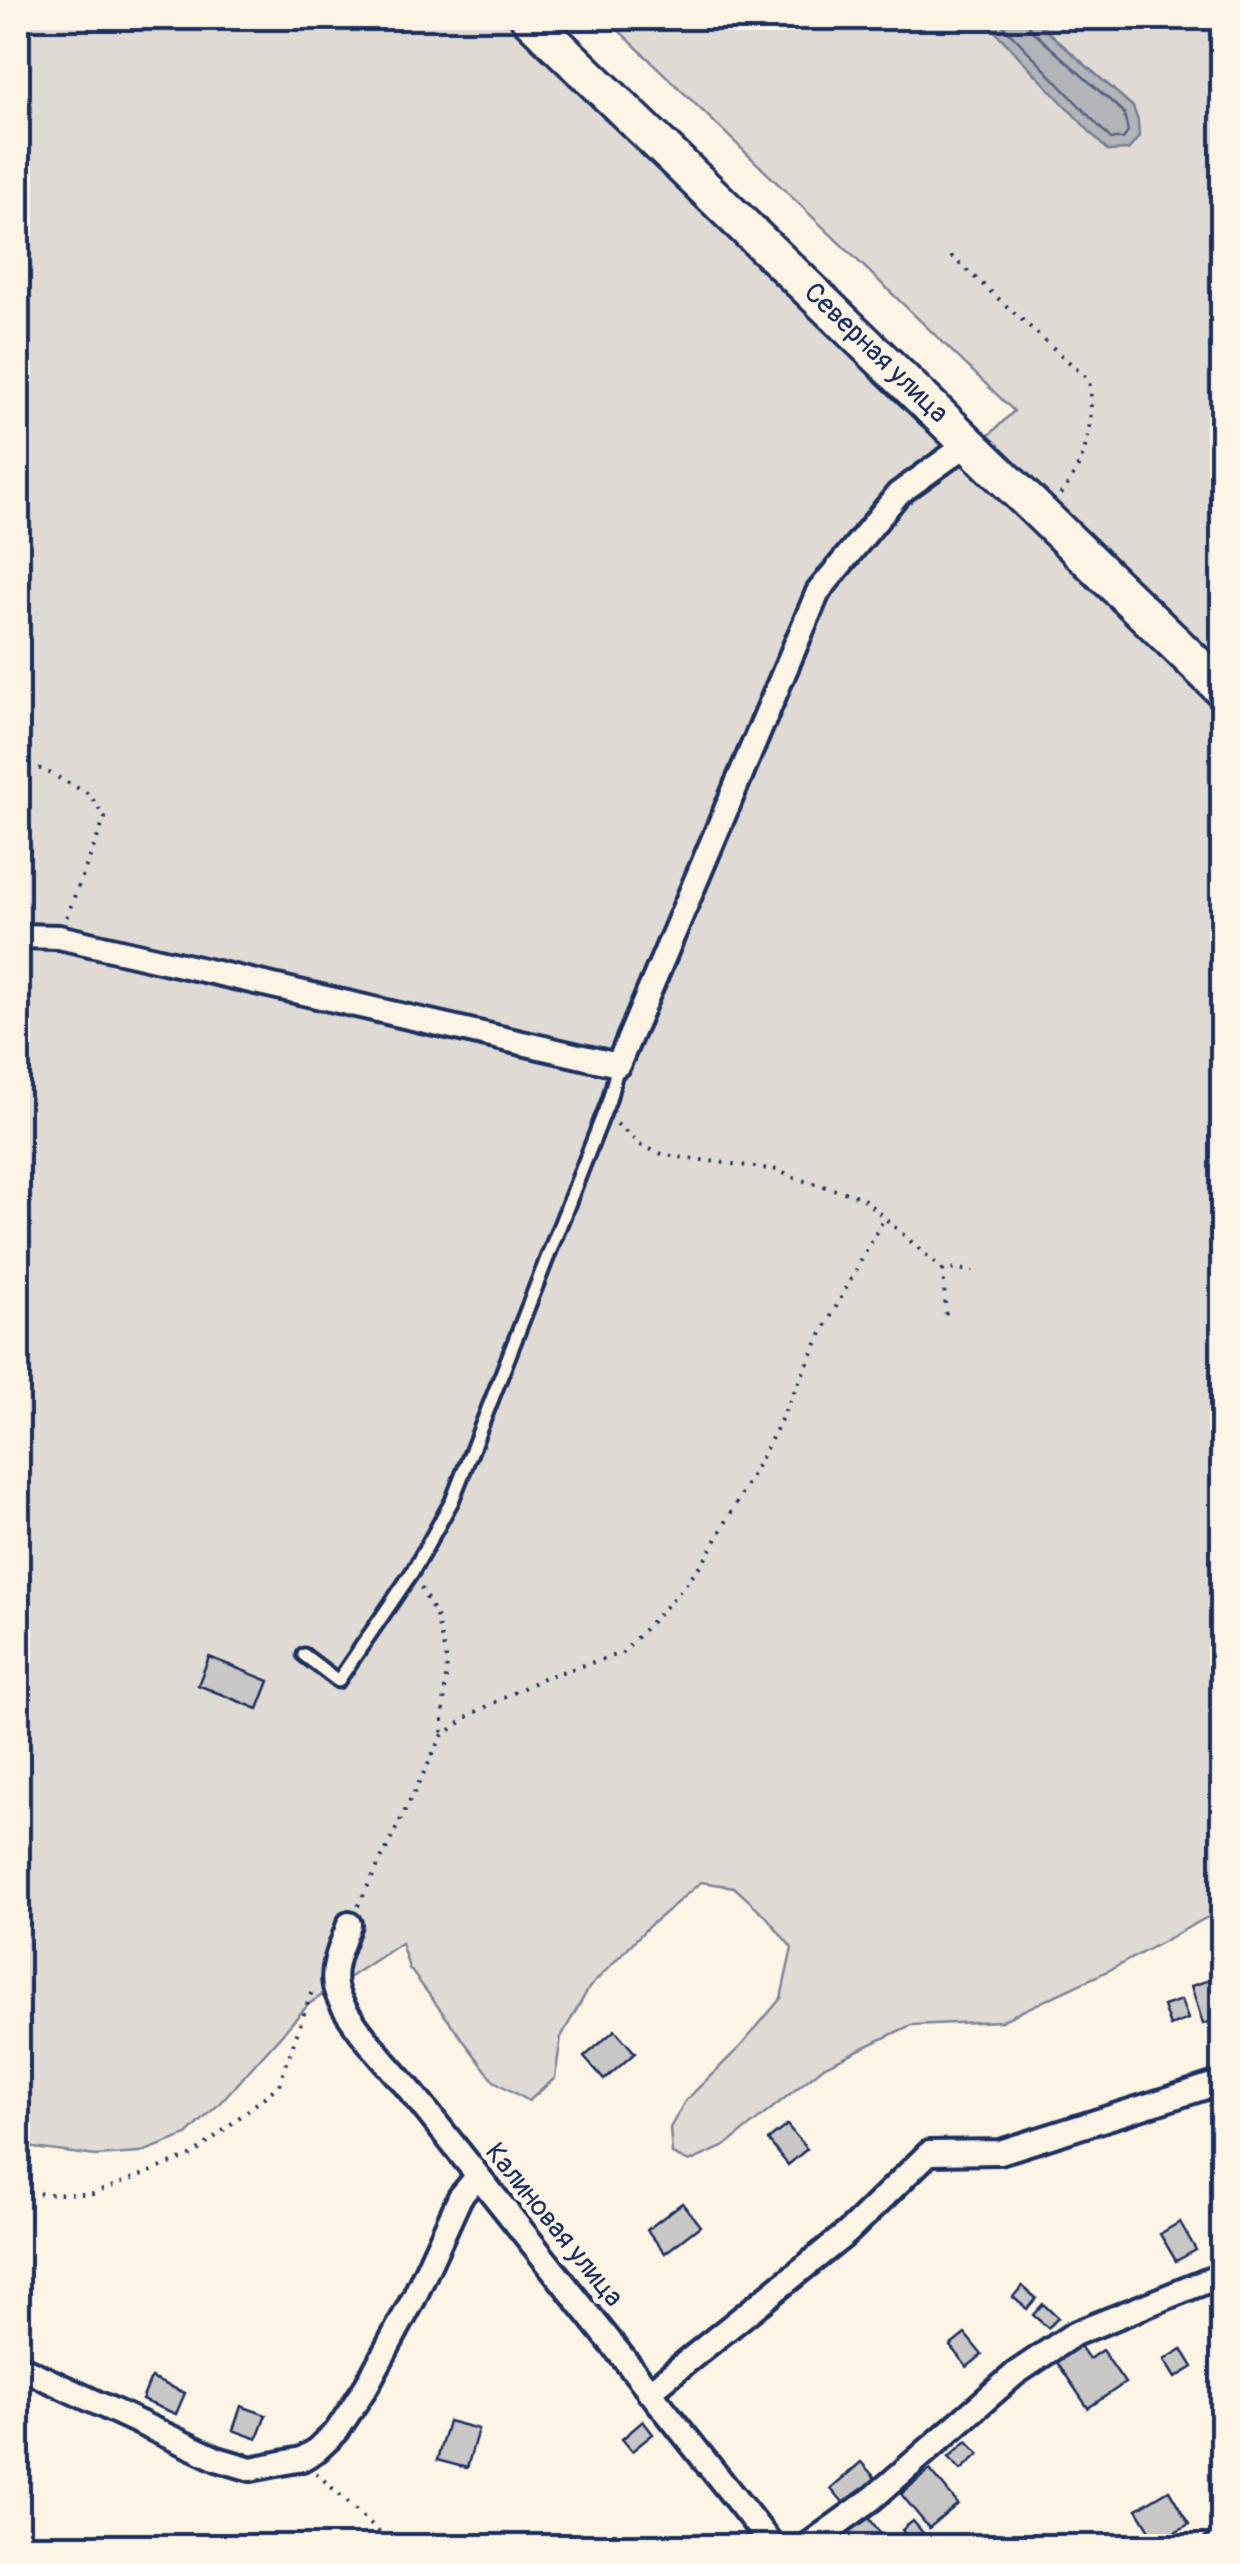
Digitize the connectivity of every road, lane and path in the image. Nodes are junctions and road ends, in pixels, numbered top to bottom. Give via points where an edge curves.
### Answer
1 (529, 18) edge
2 (951, 256) dead end
3 (969, 443) junction
4 (1042, 514) junction
5 (1222, 689) edge
6 (18, 766) edge
7 (18, 936) edge
8 (59, 937) junction
9 (618, 1066) junction
10 (604, 1111) junction
11 (884, 1218) junction
12 (942, 1270) junction
13 (973, 1272) dead end
14 (946, 1317) dead end
15 (429, 1603) dead end
16 (304, 1654) dead end
17 (442, 1736) junction
18 (350, 1924) joint
19 (335, 1965) junction
20 (1222, 2082) edge
21 (477, 2177) junction
22 (18, 2190) edge
23 (1222, 2276) edge
24 (18, 2366) edge
25 (649, 2392) junction
26 (302, 2459) junction
27 (383, 2535) junction
28 (1222, 2543) edge
29 (391, 2546) edge
30 (436, 2546) edge
31 (773, 2546) edge
32 (807, 2546) edge
33 (1216, 2546) edge

1 - 3 main road, Северная улица
2 - 4 path via 1089,380 1093,409 1084,448 1072,480
3 - 4 main road, Северная улица
3 - 9 street via 898,494 818,592
4 - 5 main road, Северная улица
6 - 8 path via 42,769 89,794 105,818
7 - 8 street
8 - 9 street
9 - 10 lane
10 - 11 path via 640,1144 664,1155 778,1170 862,1197
10 - 16 lane via 452,1501 338,1681
11 - 12 path
11 - 17 path via 775,1432 708,1554 680,1591 622,1653 543,1678
12 - 13 path
12 - 14 path
15 - 17 path via 447,1662
17 - 18 path
18 - 19 street
19 - 21 street, Калиновая улица via 335,1988 358,2029
19 - 22 path via 311,1993 279,2085 193,2154 93,2194
20 - 25 street via 1000,2152 929,2154 847,2232
21 - 25 street, Калиновая улица
21 - 26 street via 460,2197 367,2385 337,2431
23 - 32 street via 1074,2334 1016,2373 873,2498
24 - 26 street via 217,2459 251,2469
25 - 31 street, Калиновая улица
26 - 27 path
27 - 29 path
27 - 30 path
28 - 33 street

